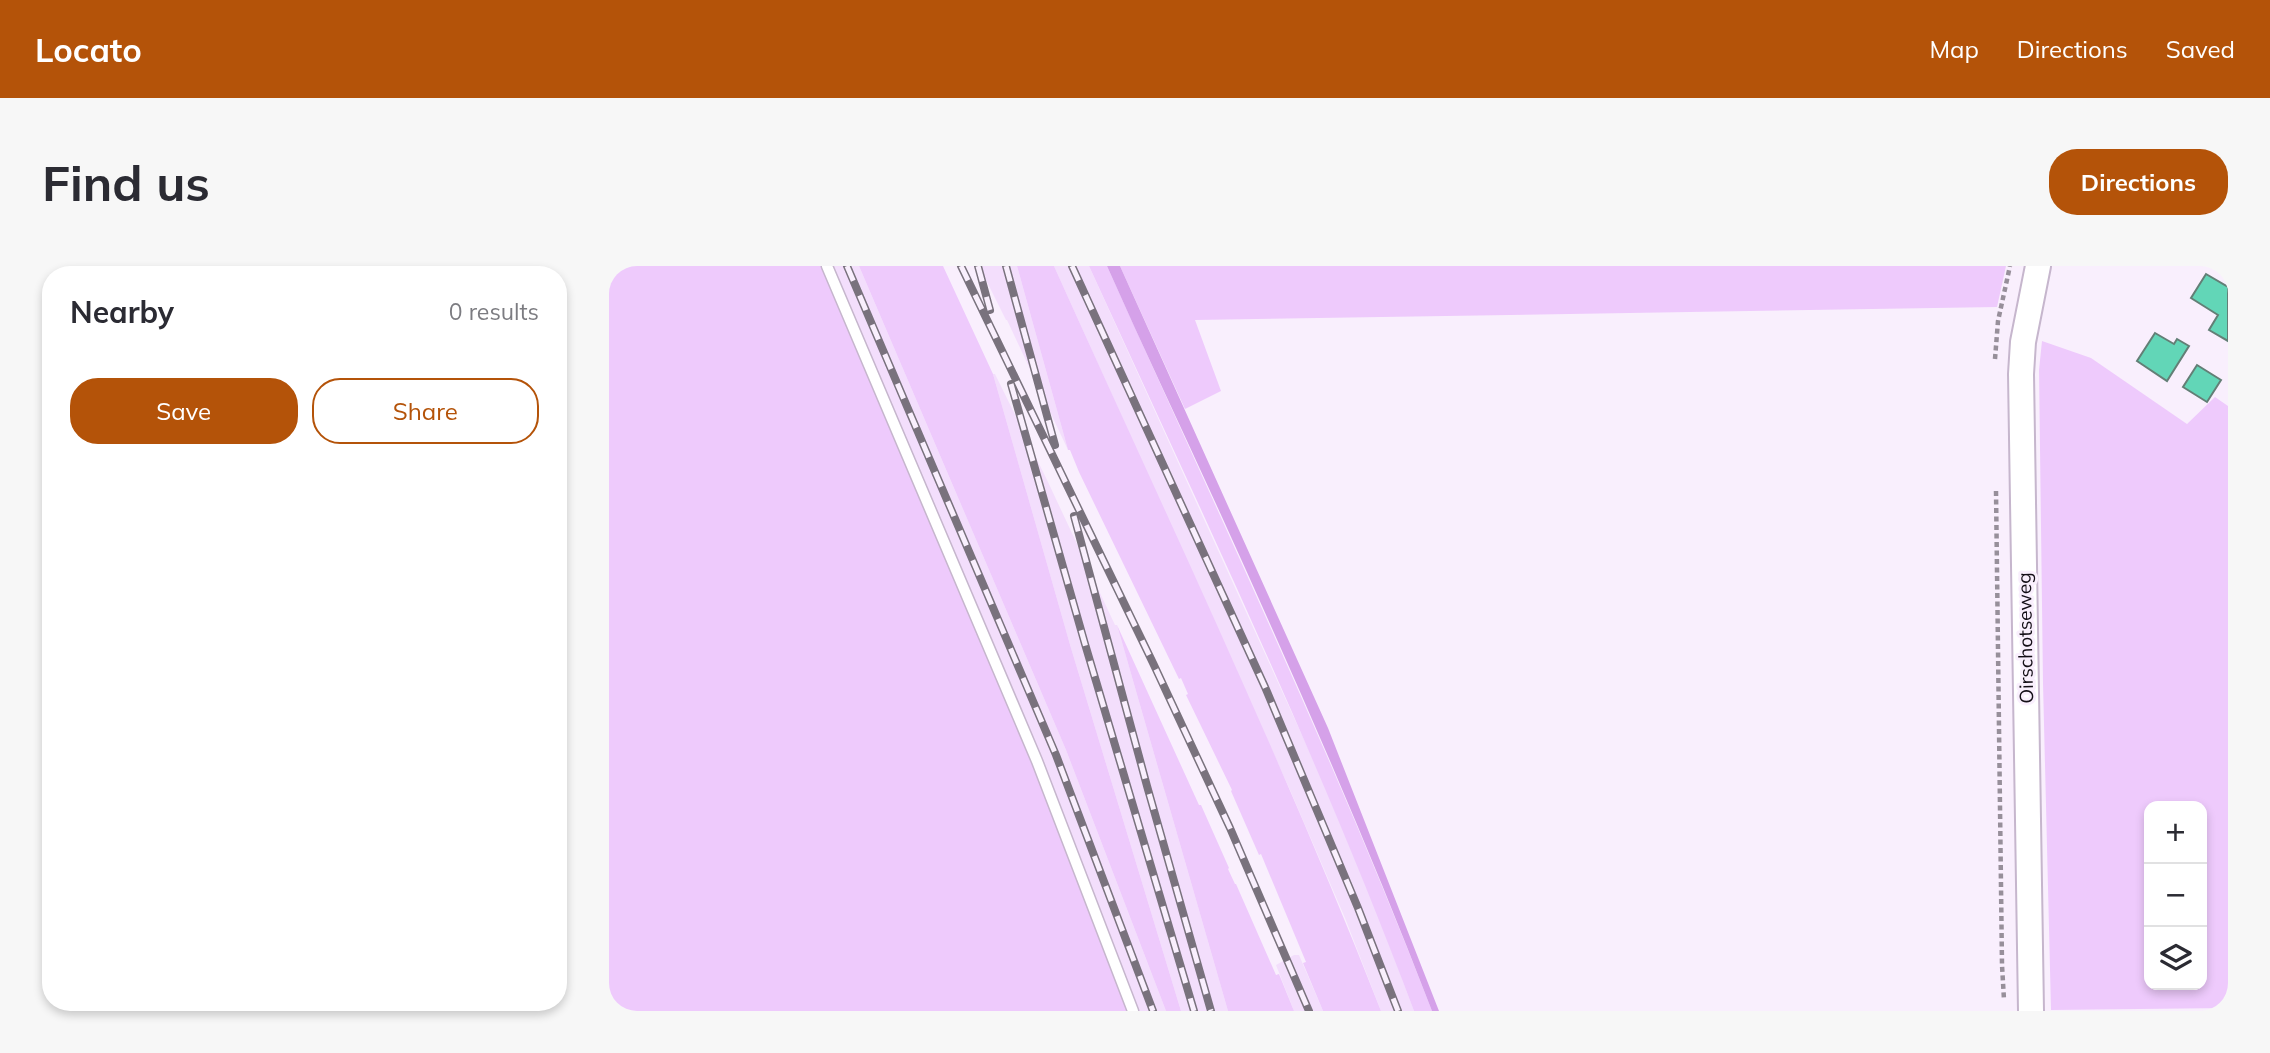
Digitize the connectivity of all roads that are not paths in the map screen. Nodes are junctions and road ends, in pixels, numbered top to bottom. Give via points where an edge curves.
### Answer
1 (827, 266) edge
2 (2038, 266) edge
3 (1133, 1011) edge
4 (2031, 1011) edge

1 - 3 lane via 1032,749
2 - 4 street, Oirschotseweg via 2021,374

